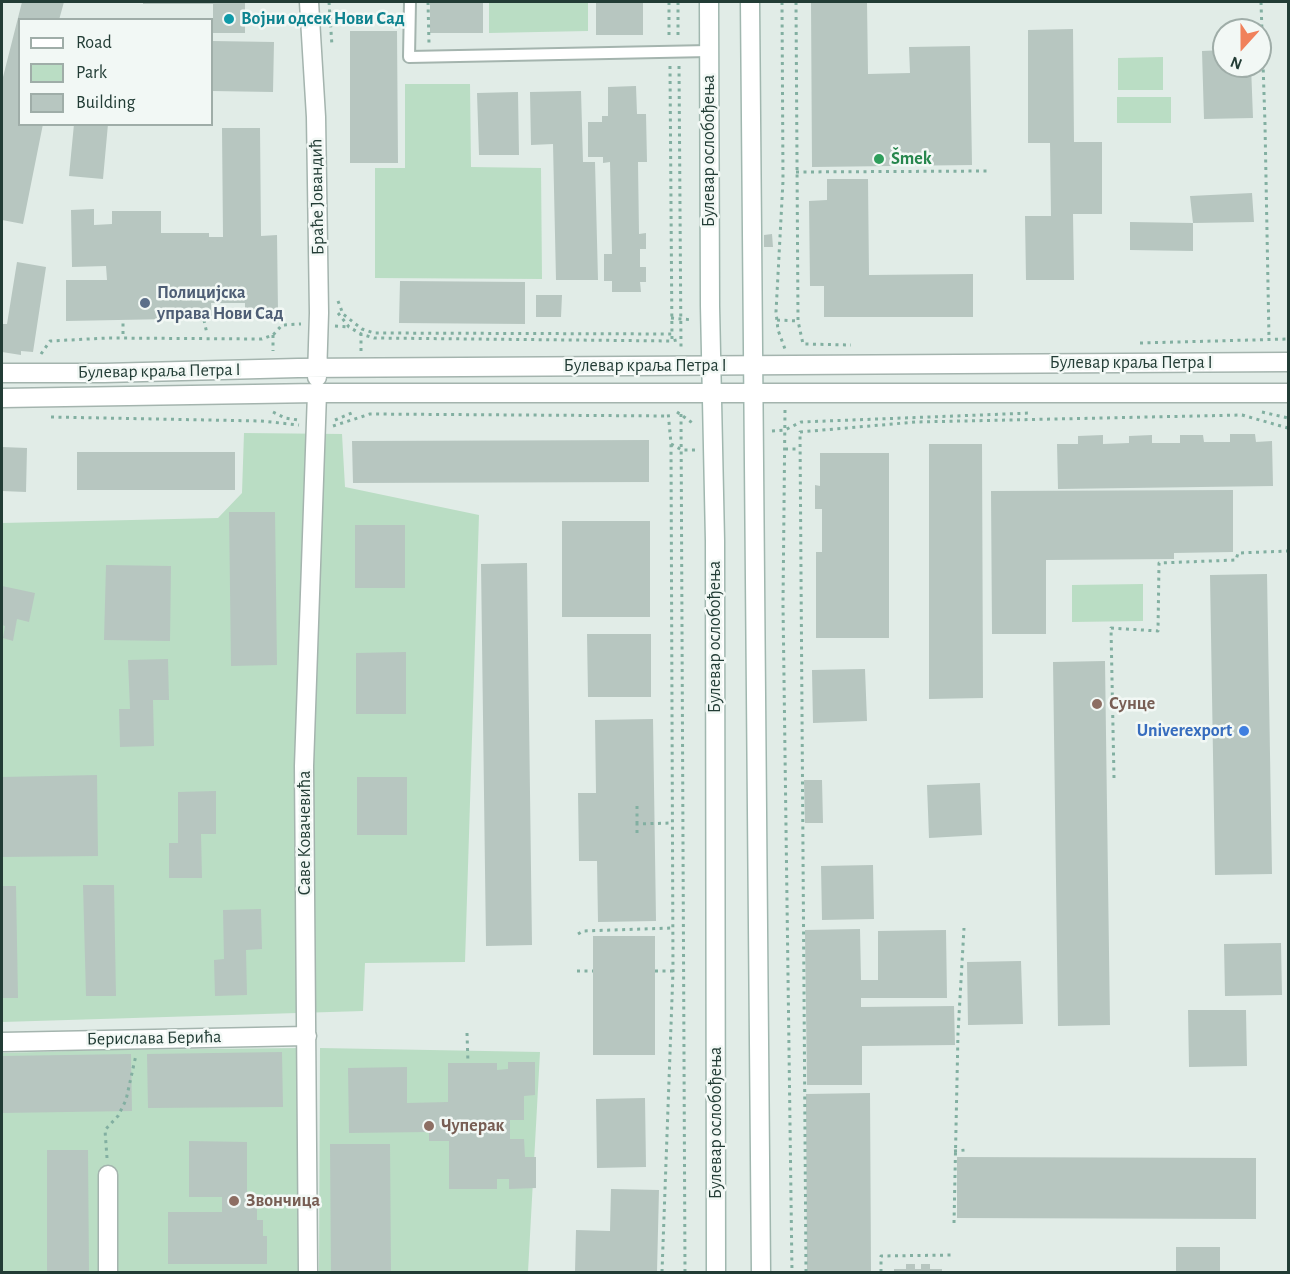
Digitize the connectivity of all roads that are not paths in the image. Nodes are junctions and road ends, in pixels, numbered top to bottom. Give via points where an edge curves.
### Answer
1 (309, 2) edge
2 (410, 2) edge
3 (709, 2) edge
4 (750, 2) edge
5 (709, 51) junction
6 (1288, 362) edge
7 (711, 365) junction
8 (754, 365) junction
9 (318, 368) junction
10 (2, 373) edge
11 (317, 393) junction
12 (1288, 393) edge
13 (712, 394) junction
14 (754, 394) junction
15 (2, 399) edge
16 (307, 1036) junction
17 (2, 1042) edge
18 (108, 1175) road end
19 (108, 1272) edge
20 (308, 1272) edge
21 (716, 1272) edge
22 (761, 1272) edge

1 - 9 street, Браће Јовандић via 315,117
2 - 5 lane via 409,57
3 - 5 street, Булевар ослобођења
4 - 8 street
5 - 7 street, Булевар ослобођења
6 - 8 street, Булевар краља Петра I
7 - 8 street, Булевар краља Петра I
7 - 9 street, Булевар краља Петра I
7 - 13 street, Булевар ослобођења
8 - 14 street
9 - 10 street, Булевар краља Петра I
9 - 11 street, Браће Јовандић
11 - 13 street, Булевар краља Петра I
11 - 15 street, Булевар краља Петра I
11 - 16 street, Саве Ковачевића via 304,766
12 - 14 street, Булевар краља Петра I
13 - 14 street, Булевар краља Петра I
13 - 21 street, Булевар ослобођења via 716,541
14 - 22 street
16 - 17 street, Берислава Берића
16 - 20 street, Саве Ковачевића
18 - 19 street

